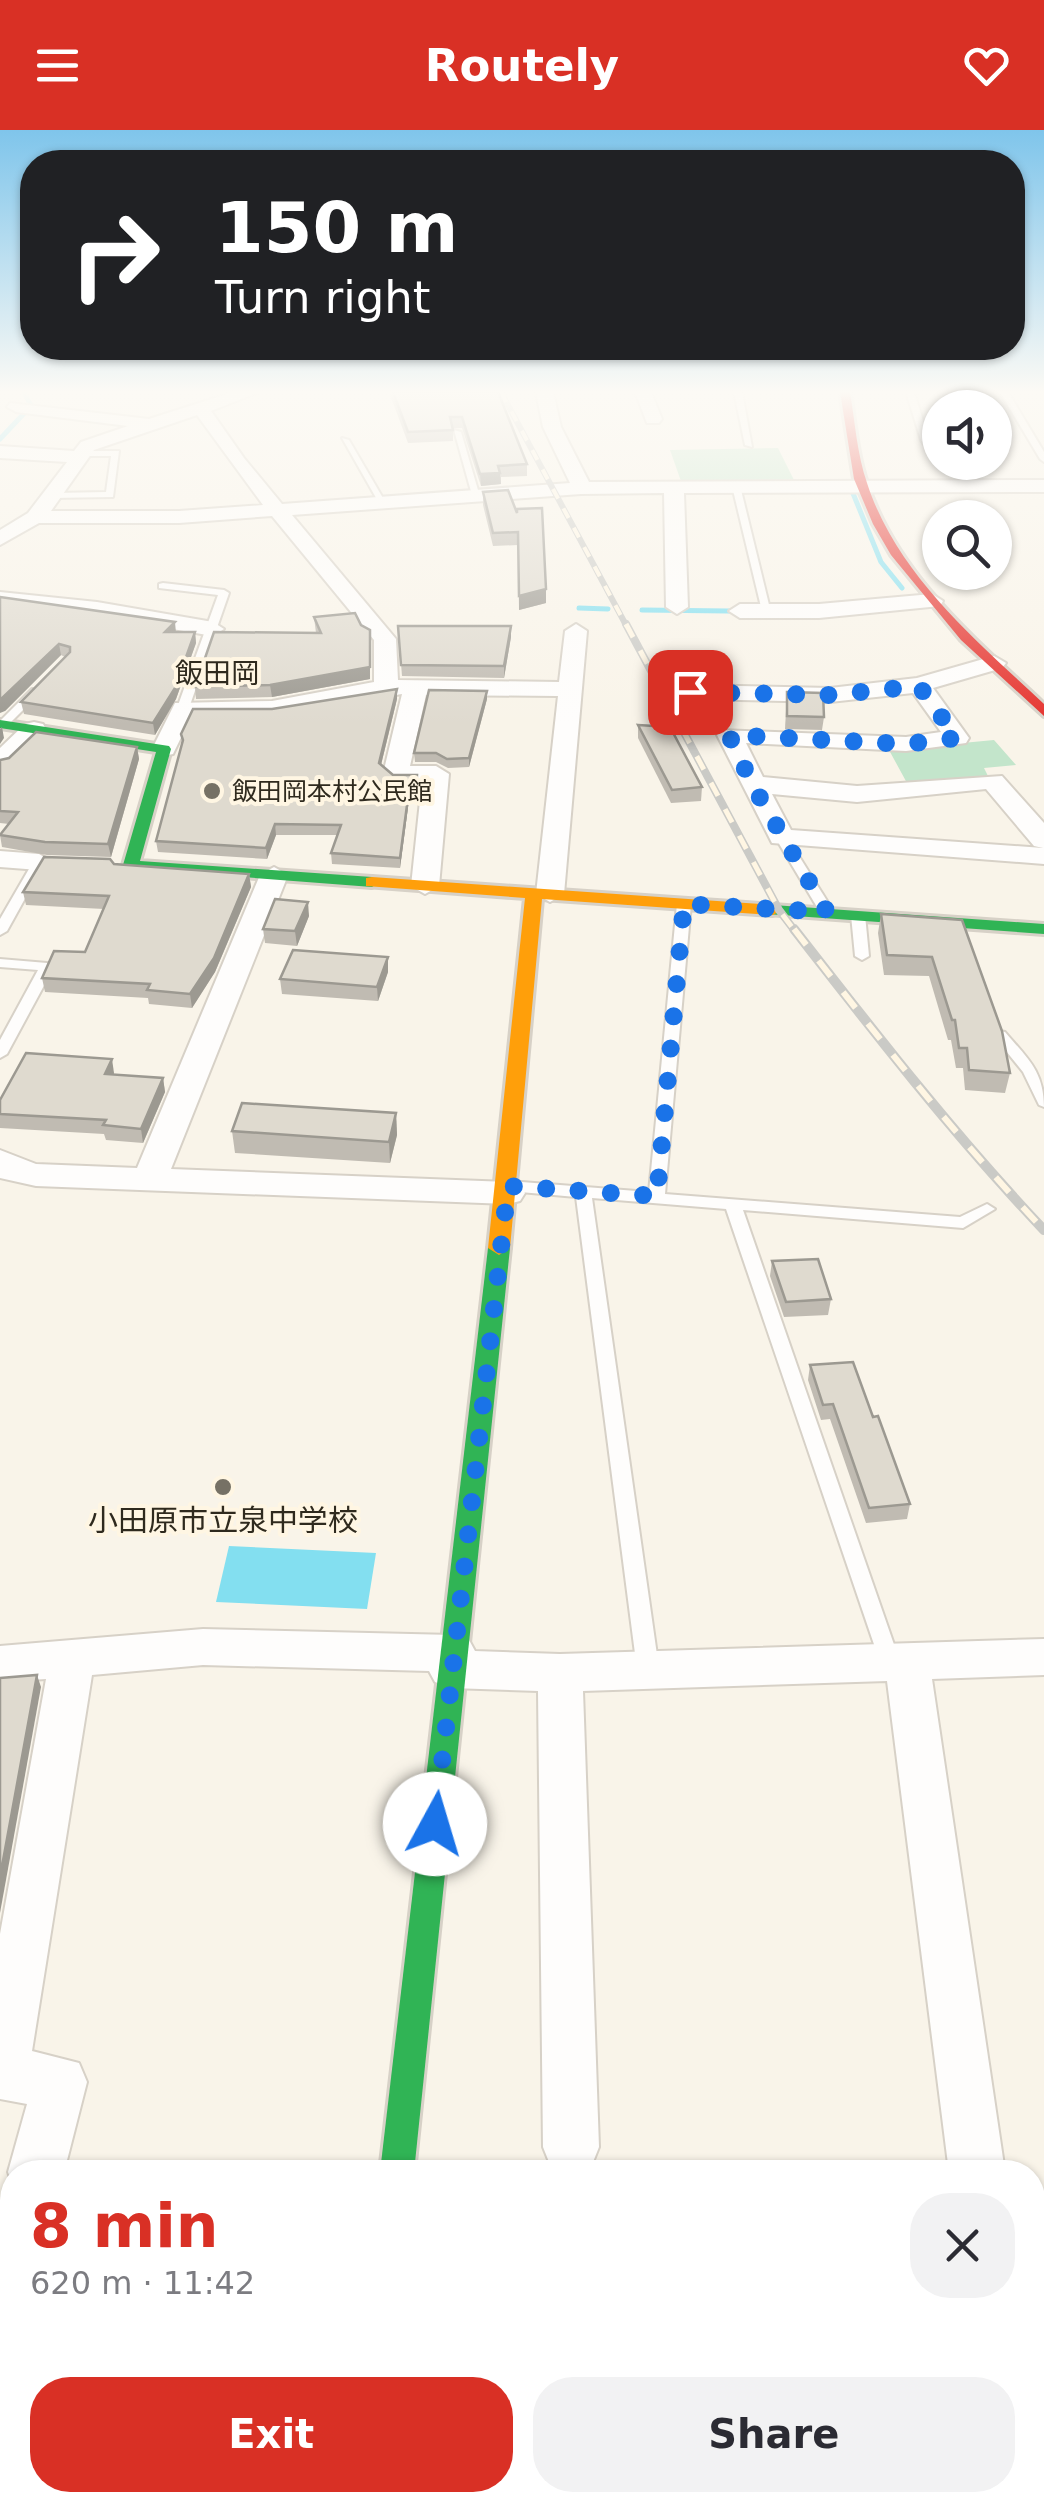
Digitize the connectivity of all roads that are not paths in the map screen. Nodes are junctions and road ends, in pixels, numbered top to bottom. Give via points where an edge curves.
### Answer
1 (47, 503) edge
2 (274, 503) edge
3 (382, 503) edge
4 (674, 503) edge
5 (740, 503) edge
6 (869, 503) edge
7 (280, 510) junction
8 (35, 516) junction
9 (0, 539) edge
10 (163, 586) dead end
11 (0, 598) edge
12 (932, 601) junction
13 (676, 607) dead end
14 (740, 611) dead end
15 (767, 611) junction
16 (212, 629) junction
17 (576, 631) dead end
18 (994, 663) junction
19 (52, 674) edge
20 (386, 686) junction
21 (416, 686) junction
22 (919, 686) junction
23 (571, 688) junction
24 (690, 692) dead end
25 (183, 708) junction
26 (1044, 712) edge
27 (2, 724) edge
28 (34, 729) junction
29 (164, 749) junction
30 (0, 762) edge
31 (752, 784) junction
32 (781, 837) junction
33 (1044, 840) edge
34 (1044, 856) edge
35 (0, 859) edge
36 (38, 862) junction
37 (76, 864) edge
38 (274, 875) junction
39 (425, 886) junction
40 (542, 894) junction
41 (684, 904) junction
42 (827, 912) junction
43 (858, 915) junction
44 (1044, 929) edge
45 (0, 931) edge
46 (862, 956) dead end
47 (0, 963) edge
48 (1000, 1035) edge
49 (0, 1054) edge
50 (1037, 1071) edge
51 (1044, 1102) edge
52 (0, 1161) edge
53 (150, 1178) junction
54 (508, 1190) junction
55 (583, 1191) junction
56 (657, 1196) junction
57 (732, 1203) junction
58 (987, 1209) dead end
59 (72, 1658) junction
60 (898, 1659) junction
61 (452, 1661) junction
62 (1042, 1662) edge
63 (0, 1664) edge
64 (648, 1669) junction
65 (560, 1673) junction
66 (572, 2147) dead end
67 (39, 2160) edge
68 (398, 2160) edge
69 (975, 2160) edge

1 - 8 street
2 - 7 street
3 - 7 street
4 - 13 street
5 - 15 lane
6 - 12 street via 891,553
7 - 8 street
7 - 20 street via 384,640
8 - 9 street
10 - 16 lane via 224,593
11 - 16 street
12 - 15 street
12 - 18 street
14 - 15 street
16 - 25 lane
17 - 23 street
18 - 22 street
18 - 26 street
19 - 27 lane
20 - 21 street
20 - 25 street via 272,708
21 - 23 street
21 - 39 street via 396,774 436,774
22 - 24 street via 830,695
22 - 31 street via 957,738 906,744 729,735
23 - 40 street
25 - 29 street
27 - 28 street
28 - 29 street
28 - 30 street
29 - 38 street via 122,865
31 - 32 street
31 - 33 street via 858,794 993,781
32 - 34 street
32 - 42 lane
35 - 36 street
36 - 37 lane
36 - 45 lane
38 - 39 street
38 - 53 street
39 - 40 street
40 - 41 street
40 - 54 street
41 - 42 street
41 - 56 lane
42 - 43 street
43 - 44 street
43 - 46 lane
47 - 49 lane via 47,967
48 - 50 lane
50 - 51 lane
52 - 53 street via 36,1175
53 - 54 street
54 - 55 lane
54 - 61 street
55 - 56 lane
55 - 64 lane
56 - 57 lane
57 - 58 lane via 963,1223
57 - 60 lane
59 - 61 street via 203,1647
59 - 63 street
59 - 67 street via 2,2073 60,2082
60 - 62 street
60 - 64 street
60 - 69 street
61 - 65 street
61 - 68 street
64 - 65 street
65 - 66 street

